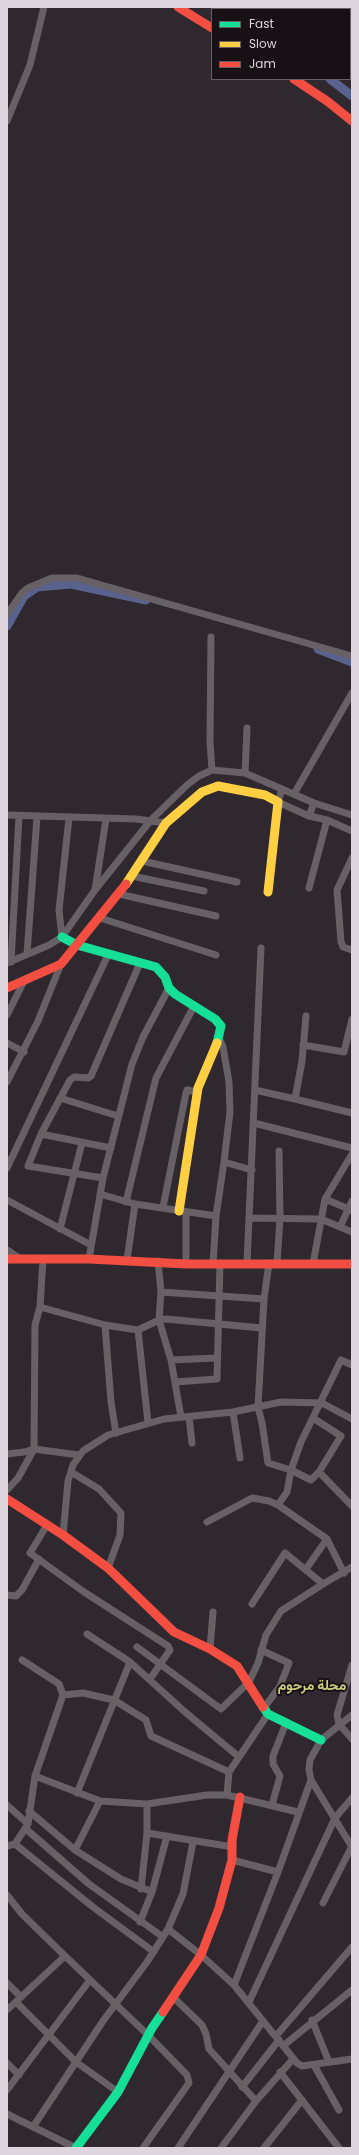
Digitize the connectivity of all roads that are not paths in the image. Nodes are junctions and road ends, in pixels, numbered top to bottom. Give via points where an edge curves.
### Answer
1 (44, 7) edge
2 (178, 7) edge
3 (211, 27) edge
4 (295, 80) edge
5 (7, 121) edge
6 (352, 121) edge
7 (7, 614) edge
8 (211, 637) dead end
9 (352, 656) edge
10 (352, 693) edge
11 (247, 728) dead end
12 (212, 770) junction
13 (245, 773) junction
14 (282, 789) junction
15 (294, 794) junction
16 (278, 802) junction
17 (314, 803) junction
18 (7, 815) edge
19 (19, 816) junction
20 (308, 816) junction
21 (352, 816) edge
22 (37, 817) junction
23 (69, 818) junction
24 (106, 819) junction
25 (151, 820) junction
26 (327, 820) junction
27 (166, 823) junction
28 (352, 831) edge
29 (352, 858) edge
30 (142, 861) junction
31 (132, 876) junction
32 (237, 882) dead end
33 (309, 888) dead end
34 (95, 890) junction
35 (204, 891) dead end
36 (268, 892) dead end
37 (119, 894) junction
38 (216, 916) dead end
39 (100, 918) junction
40 (62, 937) junction
41 (77, 945) junction
42 (261, 948) dead end
43 (352, 950) edge
44 (27, 954) junction
45 (108, 955) junction
46 (216, 955) dead end
47 (9, 962) edge
48 (61, 964) junction
49 (140, 964) junction
50 (23, 983) junction
51 (7, 988) edge
52 (170, 988) junction
53 (194, 1006) junction
54 (7, 1015) edge
55 (306, 1016) dead end
56 (352, 1019) edge
57 (219, 1038) junction
58 (7, 1043) edge
59 (303, 1045) junction
60 (24, 1052) junction
61 (344, 1052) junction
62 (352, 1055) edge
63 (7, 1082) edge
64 (255, 1090) junction
65 (197, 1092) junction
66 (60, 1098) junction
67 (294, 1099) junction
68 (352, 1113) edge
69 (118, 1116) junction
70 (254, 1123) junction
71 (41, 1134) junction
72 (82, 1142) junction
73 (111, 1148) junction
74 (352, 1148) edge
75 (279, 1151) dead end
76 (352, 1154) edge
77 (224, 1162) junction
78 (345, 1166) junction
79 (7, 1168) edge
80 (252, 1170) junction
81 (352, 1170) edge
82 (75, 1174) junction
83 (103, 1178) junction
84 (100, 1194) junction
85 (326, 1199) junction
86 (7, 1200) edge
87 (352, 1201) edge
88 (126, 1202) junction
89 (135, 1204) junction
90 (163, 1207) junction
91 (350, 1210) edge
92 (182, 1211) junction
93 (216, 1216) junction
94 (249, 1218) junction
95 (280, 1219) junction
96 (321, 1219) junction
97 (340, 1227) junction
98 (60, 1229) junction
99 (352, 1232) edge
100 (91, 1244) junction
101 (7, 1250) edge
102 (19, 1258) junction
103 (44, 1258) junction
104 (7, 1259) edge
105 (89, 1259) junction
106 (127, 1260) junction
107 (158, 1261) junction
108 (247, 1263) junction
109 (273, 1263) junction
110 (186, 1264) junction
111 (217, 1264) junction
112 (313, 1264) junction
113 (352, 1264) edge
114 (161, 1292) junction
115 (221, 1295) junction
116 (264, 1299) junction
117 (40, 1307) junction
118 (159, 1320) junction
119 (218, 1324) junction
120 (105, 1325) junction
121 (262, 1328) junction
122 (138, 1330) junction
123 (217, 1358) junction
124 (172, 1360) junction
125 (352, 1365) edge
126 (175, 1382) junction
127 (322, 1403) junction
128 (258, 1407) junction
129 (232, 1412) junction
130 (181, 1417) junction
131 (188, 1417) junction
132 (313, 1418) junction
133 (352, 1419) edge
134 (148, 1423) junction
135 (116, 1432) junction
136 (192, 1443) dead end
137 (34, 1449) junction
138 (7, 1454) edge
139 (79, 1455) junction
140 (240, 1458) dead end
141 (290, 1470) junction
142 (71, 1472) junction
143 (319, 1472) junction
144 (7, 1490) edge
145 (7, 1498) edge
146 (278, 1506) junction
147 (352, 1506) edge
148 (207, 1522) dead end
149 (47, 1525) junction
150 (63, 1535) junction
151 (327, 1539) junction
152 (39, 1559) junction
153 (352, 1567) edge
154 (108, 1568) junction
155 (306, 1569) junction
156 (344, 1573) junction
157 (323, 1584) junction
158 (7, 1595) edge
159 (252, 1604) dead end
160 (213, 1612) dead end
161 (87, 1634) dead end
162 (137, 1647) dead end
163 (210, 1649) junction
164 (261, 1650) junction
165 (22, 1660) dead end
166 (130, 1662) junction
167 (160, 1662) junction
168 (352, 1665) edge
169 (150, 1679) junction
170 (249, 1682) junction
171 (63, 1695) junction
172 (114, 1700) junction
173 (266, 1711) junction
174 (352, 1715) edge
175 (286, 1723) junction
176 (339, 1724) junction
177 (352, 1739) edge
178 (321, 1740) junction
179 (239, 1757) junction
180 (229, 1772) junction
181 (35, 1776) junction
182 (311, 1780) junction
183 (76, 1793) junction
184 (228, 1794) junction
185 (240, 1797) junction
186 (352, 1798) edge
187 (100, 1801) junction
188 (147, 1804) junction
189 (7, 1805) edge
190 (272, 1805) junction
191 (29, 1811) junction
192 (298, 1812) junction
193 (335, 1818) junction
194 (27, 1827) junction
195 (147, 1833) junction
196 (167, 1836) junction
197 (193, 1842) junction
198 (15, 1844) junction
199 (7, 1846) edge
200 (352, 1846) edge
201 (233, 1847) junction
202 (75, 1850) junction
203 (232, 1860) junction
204 (278, 1872) junction
205 (141, 1889) junction
206 (152, 1892) junction
207 (7, 1895) edge
208 (323, 1902) dead end
209 (140, 1922) junction
210 (168, 1929) junction
211 (163, 1938) junction
212 (352, 1947) edge
213 (154, 1952) junction
214 (201, 1955) junction
215 (65, 1956) junction
216 (90, 1980) junction
217 (7, 1983) edge
218 (234, 1986) junction
219 (352, 1990) edge
220 (174, 1998) junction
221 (19, 2000) junction
222 (249, 2002) junction
223 (115, 2004) junction
224 (7, 2010) edge
225 (312, 2020) junction
226 (263, 2021) junction
227 (48, 2035) junction
228 (149, 2036) junction
229 (279, 2040) junction
230 (293, 2059) junction
231 (352, 2059) edge
232 (76, 2062) junction
233 (329, 2062) junction
234 (7, 2063) edge
235 (314, 2065) junction
236 (228, 2072) junction
237 (280, 2072) junction
238 (19, 2074) junction
239 (242, 2087) junction
240 (7, 2090) edge
241 (118, 2092) junction
242 (302, 2100) junction
243 (256, 2101) junction
244 (339, 2110) dead end
245 (7, 2115) edge
246 (33, 2127) junction
247 (76, 2148) edge
248 (143, 2148) edge
249 (178, 2148) edge
250 (221, 2148) edge
251 (264, 2148) edge
252 (339, 2148) edge

1 - 5 street via 30,65
2 - 3 street
4 - 6 street
7 - 9 street via 28,588 52,578 78,578
8 - 12 street
10 - 15 street
11 - 13 street
12 - 13 street
12 - 25 street via 187,785
13 - 14 street
14 - 15 street
14 - 16 street
15 - 17 street
16 - 20 street
16 - 27 street via 265,795 218,786 202,792
16 - 36 street
17 - 20 street
17 - 21 street
18 - 19 street
19 - 22 street
19 - 47 street
20 - 26 street
22 - 23 street
22 - 44 street
23 - 24 street
23 - 40 street via 59,910
24 - 25 street
24 - 34 street
25 - 27 street
25 - 34 street
26 - 28 street
26 - 33 street
27 - 30 street
29 - 43 street via 337,890 341,942 343,947
30 - 31 street
30 - 32 street
31 - 35 street
31 - 37 street
34 - 40 street
37 - 38 street
37 - 39 street
39 - 41 street
39 - 46 street
40 - 41 street
40 - 44 street
41 - 45 street
41 - 48 street
42 - 64 street
44 - 47 street
45 - 49 street
45 - 79 street
48 - 50 street
48 - 60 street
49 - 52 street via 159,970
49 - 66 street via 91,1076 72,1079
50 - 51 street
50 - 54 street
52 - 53 street
52 - 69 street via 136,1054
53 - 57 street via 219,1022
53 - 88 street via 156,1078
55 - 59 street
56 - 61 street
57 - 65 street
57 - 77 street via 229,1082 229,1122
58 - 60 street
59 - 61 street
59 - 67 street
60 - 63 street
61 - 62 street
64 - 67 street
64 - 70 street
65 - 90 street via 187,1090 186,1093
65 - 92 street
66 - 69 street
66 - 71 street
67 - 68 street
69 - 73 street
70 - 74 street
70 - 80 street
71 - 72 street
71 - 82 street via 28,1166
72 - 73 street
72 - 82 street
73 - 83 street
75 - 95 street
76 - 78 street
77 - 80 street
77 - 93 street
78 - 81 street
78 - 85 street
80 - 94 street
82 - 83 street
82 - 98 street
83 - 84 street
84 - 88 street
84 - 100 street
85 - 91 street
85 - 96 street
86 - 98 street
87 - 91 street
88 - 89 street
89 - 90 street
89 - 106 street
90 - 92 street
91 - 97 street
92 - 93 street
92 - 110 street
93 - 111 street
94 - 95 street
94 - 108 street
95 - 96 street
95 - 109 street
96 - 97 street
96 - 112 street
97 - 99 street
98 - 100 street
100 - 105 street
101 - 102 street
102 - 103 street
102 - 104 street
103 - 105 street
103 - 117 street
105 - 106 street
106 - 107 street
107 - 110 street
107 - 114 street
108 - 109 street
108 - 111 street
109 - 112 street
109 - 116 street
110 - 111 street
111 - 115 street
112 - 113 street
114 - 115 street
114 - 118 street
115 - 116 street
115 - 119 street
116 - 121 street
117 - 120 street
117 - 137 street via 35,1325
118 - 119 street
118 - 122 street
118 - 124 street
119 - 121 street
119 - 123 street
120 - 122 street
120 - 135 street via 110,1402
121 - 128 street
122 - 134 street
123 - 124 street
123 - 126 street via 217,1379
124 - 126 street
125 - 127 street via 341,1360
126 - 130 street
127 - 128 street via 281,1402
127 - 132 street
127 - 133 street
128 - 129 street
128 - 141 street via 268,1463
129 - 131 street
129 - 140 street
130 - 131 street
130 - 134 street
131 - 136 street
132 - 141 street
132 - 143 street via 341,1436
134 - 135 street
135 - 139 street via 91,1444
137 - 138 street
137 - 139 street
137 - 144 street via 18,1478
139 - 142 street
141 - 143 street via 311,1480
141 - 146 street via 289,1487
142 - 150 street via 67,1487
142 - 154 street via 99,1488 121,1513 120,1535
143 - 147 street
145 - 149 street
146 - 148 street via 259,1498 252,1498
146 - 151 street
149 - 150 street
149 - 152 street via 30,1553
150 - 154 street
151 - 155 street
151 - 156 street
152 - 158 street via 22,1590 16,1596
152 - 167 street via 84,1592 168,1646 170,1650
153 - 156 street
154 - 163 street via 174,1632
155 - 157 street
155 - 159 street via 285,1554
156 - 157 street
157 - 164 street via 282,1611 269,1630
160 - 163 street
161 - 166 street
162 - 167 street
163 - 170 street via 237,1666
164 - 170 street
164 - 173 street via 288,1663 280,1686
165 - 171 street via 59,1684
166 - 169 street
166 - 172 street
167 - 169 street
167 - 170 street via 221,1708
168 - 176 street via 338,1710
169 - 179 street
170 - 173 street
171 - 172 street via 83,1693
171 - 181 street
172 - 180 street via 146,1720 151,1736
172 - 183 street
173 - 175 street
173 - 179 street
174 - 176 street
175 - 178 street
175 - 190 street via 273,1756 273,1764 280,1776
176 - 177 street
176 - 178 street
178 - 182 street via 310,1760
179 - 180 street
180 - 184 street
181 - 183 street
181 - 191 street
182 - 192 street
182 - 193 street
183 - 187 street
184 - 185 street
184 - 188 street
185 - 190 street
185 - 201 street
186 - 193 street
187 - 188 street
187 - 202 street
188 - 195 street
189 - 194 street
190 - 192 street
191 - 194 street
191 - 202 street
192 - 204 street
193 - 200 street
193 - 222 street
194 - 198 street
194 - 209 street via 89,1884
195 - 196 street
195 - 205 street
196 - 197 street
196 - 206 street
197 - 201 street
197 - 210 street via 183,1894
198 - 199 street
198 - 213 street
200 - 208 street
201 - 203 street
202 - 205 street
203 - 204 street
203 - 214 street via 219,1908
204 - 218 street
205 - 206 street
206 - 209 street
207 - 215 street via 22,1914
209 - 211 street
210 - 211 street
210 - 214 street
211 - 213 street
212 - 229 street
213 - 223 street
214 - 218 street
214 - 220 street
215 - 216 street
215 - 221 street
216 - 223 street
216 - 227 street
217 - 221 street
218 - 222 street
219 - 225 street
220 - 228 street
220 - 236 street via 202,2025 209,2048
221 - 224 street
221 - 227 street
222 - 226 street
223 - 228 street
223 - 232 street
225 - 229 street
225 - 233 street
226 - 229 street
226 - 236 street
227 - 232 street
227 - 238 street
228 - 241 street
228 - 248 street via 187,2075 189,2083
229 - 230 street
229 - 239 street
230 - 235 street via 302,2066
230 - 237 street
231 - 233 street
232 - 241 street
232 - 246 street
233 - 235 street
234 - 238 street
235 - 244 street
236 - 239 street
236 - 249 street
237 - 242 street
237 - 243 street
238 - 240 street
239 - 243 street
241 - 247 street
242 - 251 street
242 - 252 street
243 - 250 street
245 - 246 street
246 - 247 street

